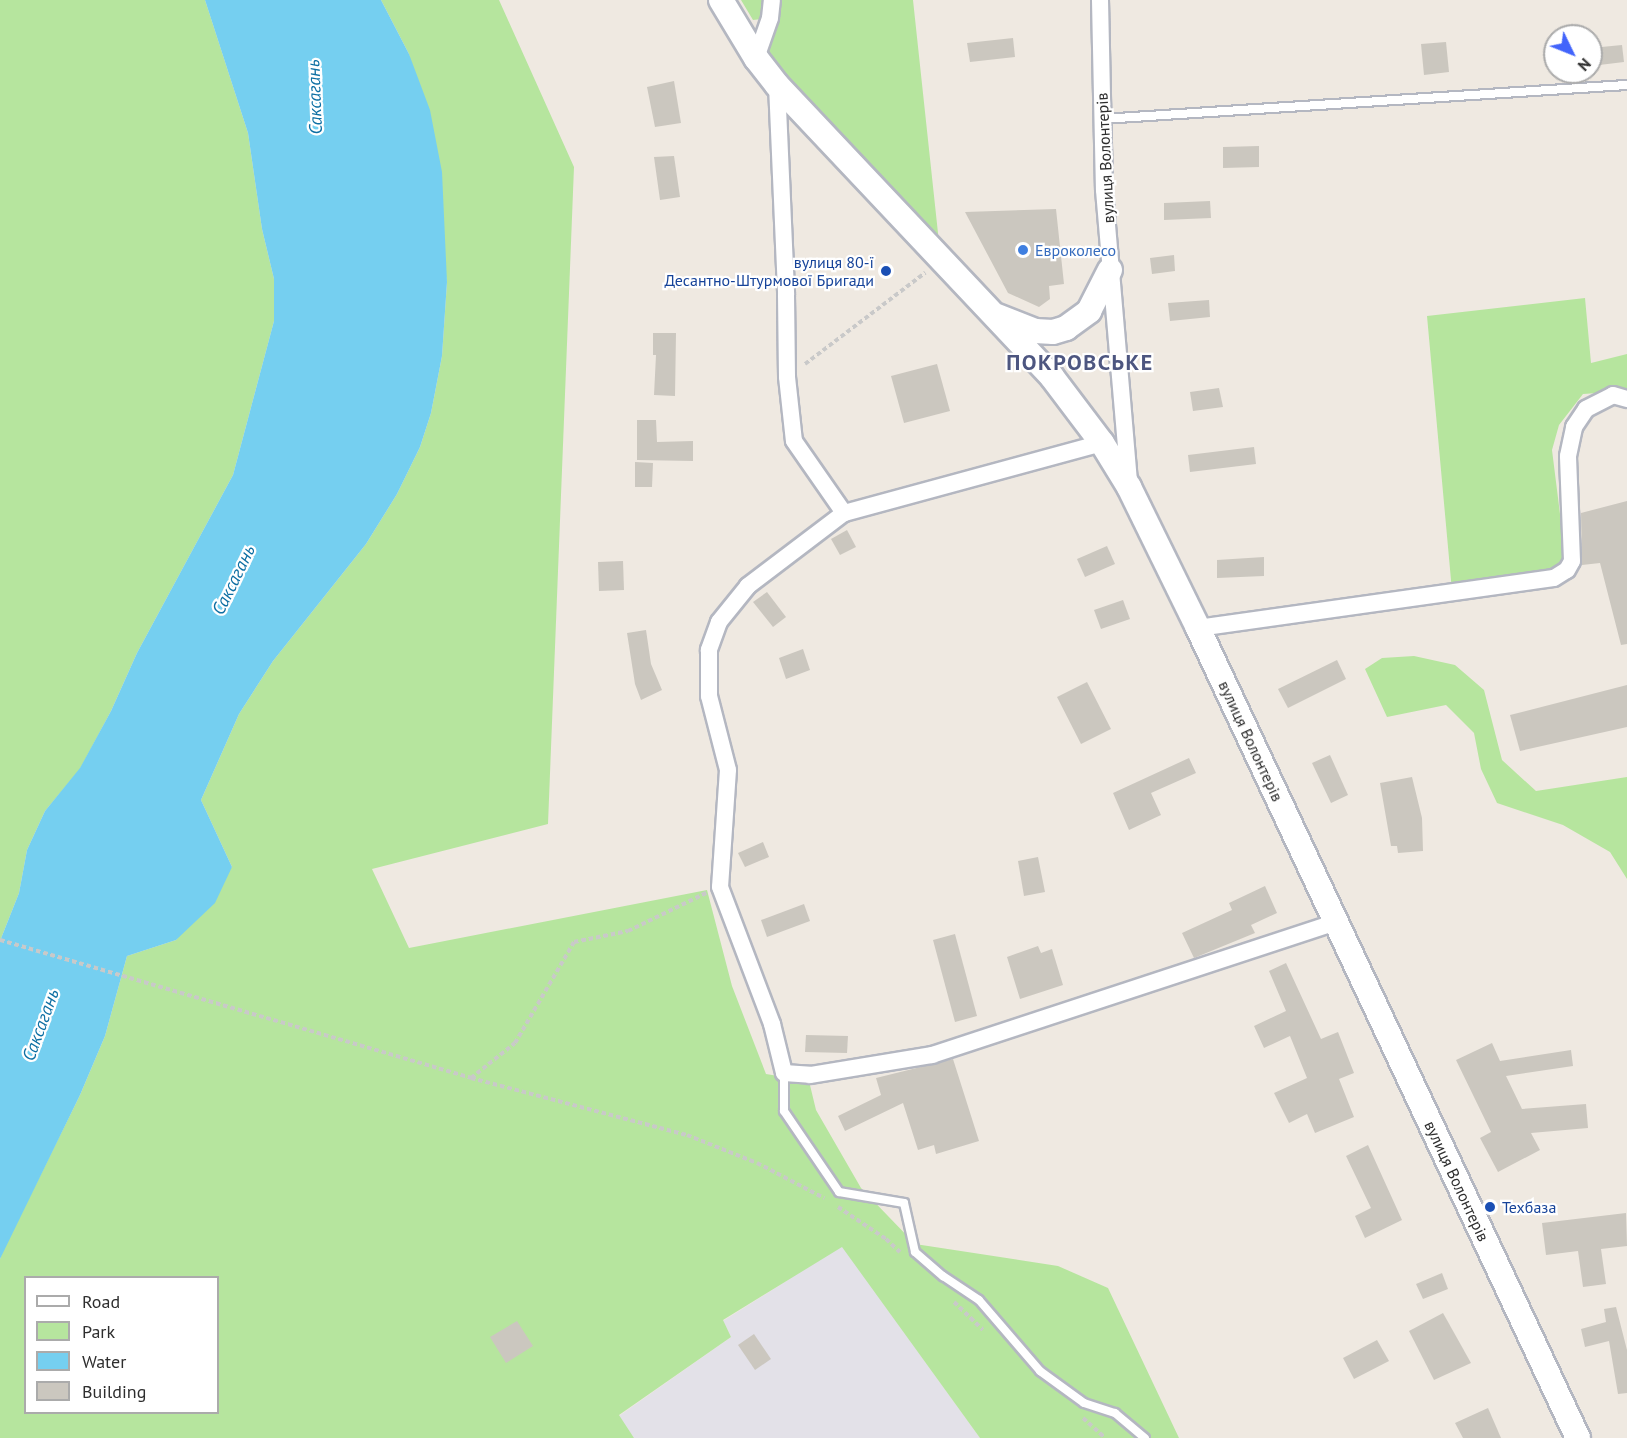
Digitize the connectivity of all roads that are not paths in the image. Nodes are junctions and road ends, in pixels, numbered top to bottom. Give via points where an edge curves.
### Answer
1 (721, 0) edge
2 (772, 0) edge
3 (1101, 0) edge
4 (756, 58) junction
5 (777, 85) junction
6 (1627, 86) edge
7 (1102, 119) junction
8 (1110, 270) junction
9 (989, 313) junction
10 (1627, 399) edge
11 (1102, 443) junction
12 (1129, 487) junction
13 (844, 513) junction
14 (1198, 628) junction
15 (1336, 922) junction
16 (784, 1073) junction
17 (1145, 1438) edge
18 (1578, 1438) edge

1 - 4 street
2 - 4 street
3 - 7 street, вулиця Волонтерів
4 - 5 street
5 - 9 street
5 - 13 street via 787,377 794,441
6 - 7 lane
7 - 8 street, вулиця Волонтерів
8 - 9 street via 1089,311 1066,328 1035,331
8 - 12 street, вулиця Волонтерів
9 - 11 street via 1052,377
10 - 14 street via 1613,395 1586,409 1574,427 1568,456 1572,561 1554,578
11 - 12 street
11 - 13 street
12 - 14 street, вулиця Волонтерів
13 - 16 street via 748,586 720,622 709,650 709,696 728,770 720,887 772,1024
14 - 15 street, вулиця Волонтерів
15 - 16 street via 932,1055 820,1074
15 - 18 street, вулиця Волонтерів
16 - 17 lane via 784,1111 839,1192 904,1203 915,1252 979,1300 1040,1371 1084,1402 1115,1413

